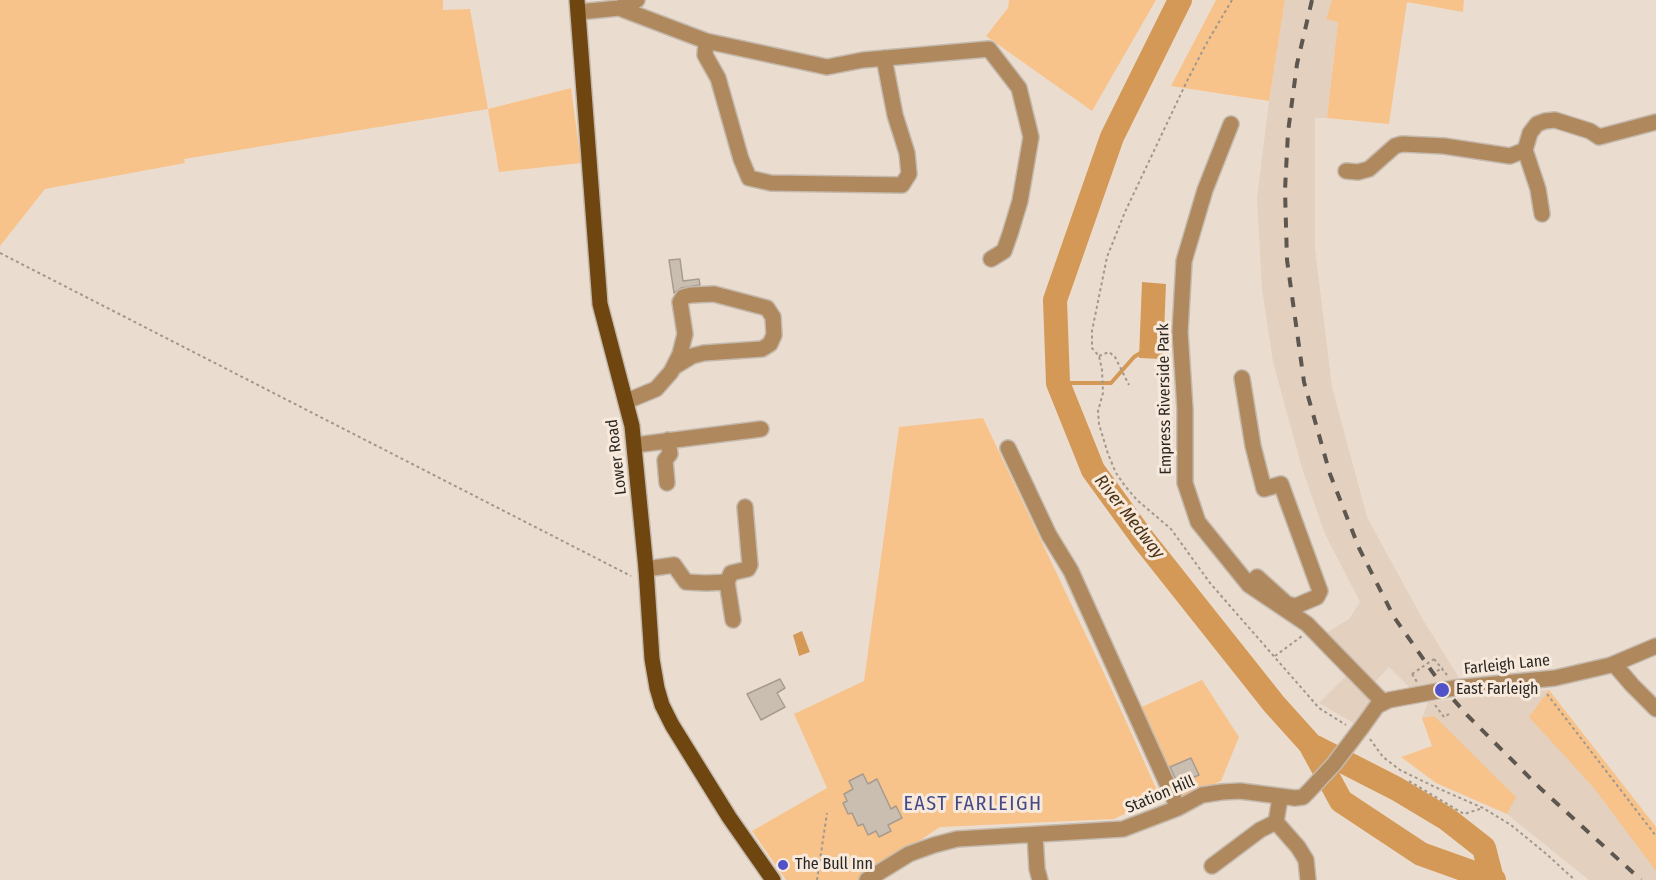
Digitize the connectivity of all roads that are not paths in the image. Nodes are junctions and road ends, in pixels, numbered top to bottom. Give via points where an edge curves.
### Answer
1 (637, 0) edge
2 (578, 6) edge
3 (619, 8) junction
4 (706, 41) junction
5 (884, 58) junction
6 (1656, 122) edge
7 (1231, 124) dead end
8 (1525, 150) junction
9 (1346, 171) dead end
10 (1542, 214) dead end
11 (991, 259) dead end
12 (674, 367) junction
13 (1242, 378) dead end
14 (627, 402) junction
15 (761, 429) dead end
16 (668, 441) junction
17 (635, 445) junction
18 (1008, 448) dead end
19 (667, 483) dead end
20 (745, 507) dead end
21 (647, 576) junction
22 (727, 582) junction
23 (1249, 585) junction
24 (733, 620) dead end
25 (1656, 646) edge
26 (1614, 664) junction
27 (1383, 702) junction
28 (1656, 709) edge
29 (1288, 798) junction
30 (1178, 808) junction
31 (1276, 822) junction
32 (1035, 835) junction
33 (1212, 866) dead end
34 (773, 880) edge
35 (867, 880) edge
36 (1040, 880) edge
37 (1308, 880) edge

1 - 3 street
2 - 3 street
2 - 14 main road, Lower Road via 600,304
3 - 4 street
4 - 5 street via 828,67
4 - 5 street via 705,55 718,78 749,178 771,183 902,185 909,174 907,153
5 - 11 street via 989,49 1019,88 1031,136 1010,234 1004,251
6 - 8 street via 1599,137 1555,120 1545,121 1530,133
7 - 23 street, Empress Riverside Park via 1205,190 1184,261 1180,332 1185,483 1198,522
8 - 9 street via 1510,156 1402,144 1369,169
8 - 10 street
12 - 12 street via 686,334 680,302 683,297 714,294 767,308 774,335 770,344 762,349 704,353
12 - 14 street via 656,388
13 - 23 street via 1252,446 1264,489 1281,484 1320,591 1317,597 1296,606 1287,604 1257,577
14 - 17 main road, Lower Road
15 - 16 street
16 - 17 street
16 - 19 street
17 - 21 main road, Lower Road
18 - 30 street via 1049,535 1071,571
20 - 22 street via 750,565 731,573
21 - 22 street via 674,565 686,582
21 - 34 main road, Lower Road via 652,659 662,705 729,817
22 - 24 street
23 - 27 street, Empress Riverside Park via 1311,629
25 - 26 street, Farleigh Lane
26 - 27 street, Farleigh Lane via 1555,678 1454,688
26 - 28 street
27 - 29 street, bridge via 1308,792 1303,797
29 - 30 street, Station Hill via 1222,792 1202,795
29 - 31 street
30 - 32 street, Station Hill via 1123,829
31 - 33 street
31 - 37 street via 1306,860
32 - 35 street, Station Hill via 957,839 934,845 909,854
32 - 36 street

